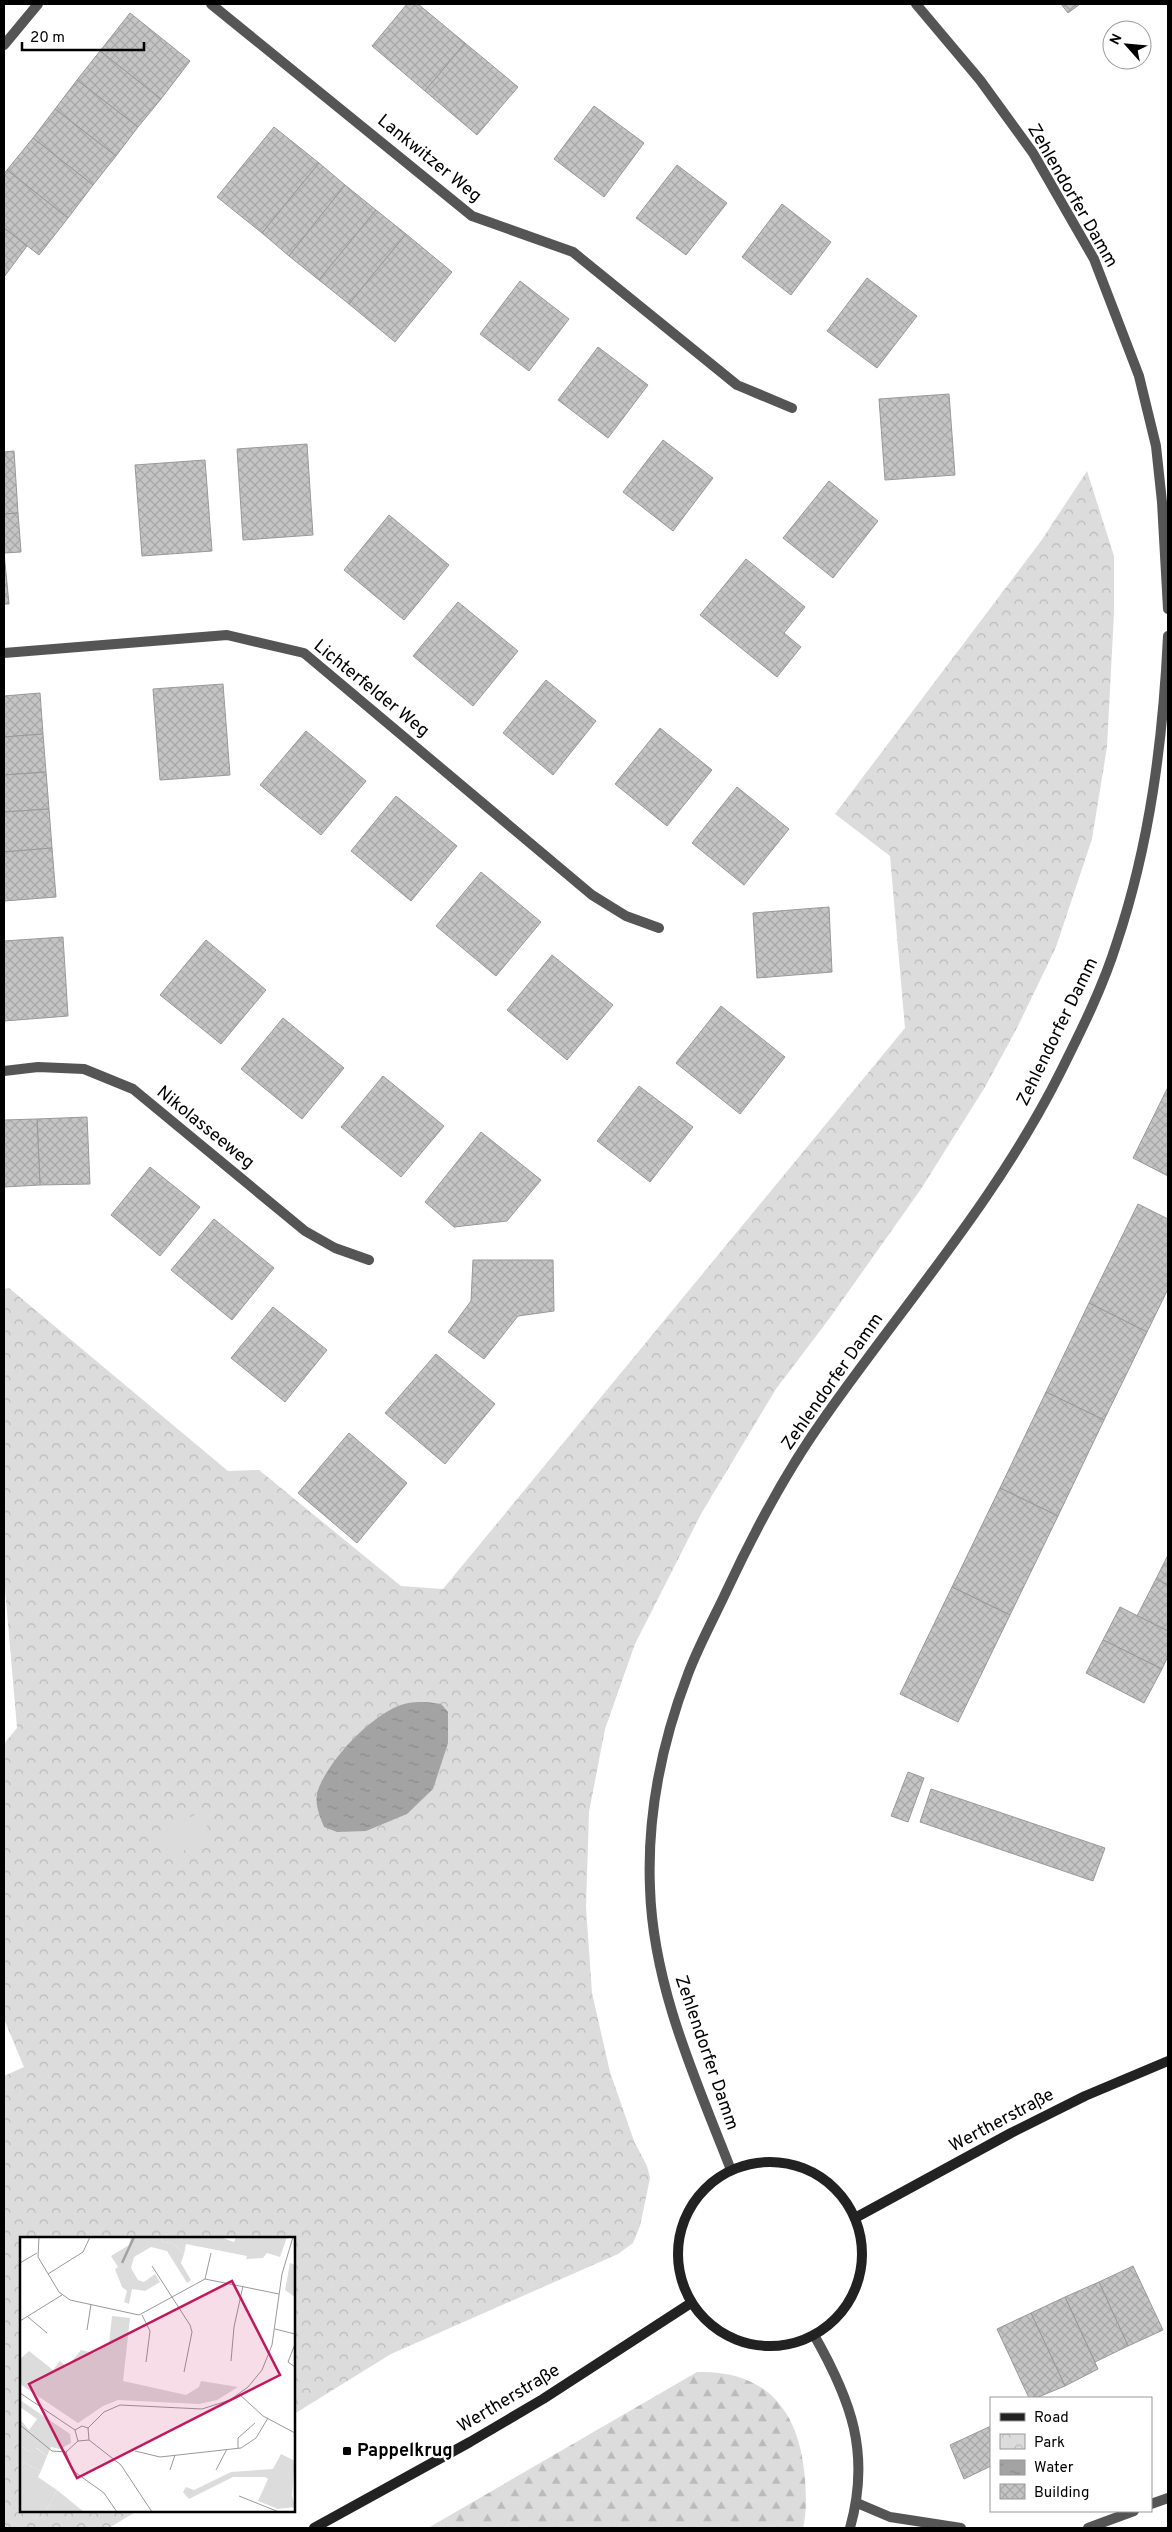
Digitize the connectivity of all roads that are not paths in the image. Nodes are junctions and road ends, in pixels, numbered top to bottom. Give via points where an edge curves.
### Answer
1 (38, 4) edge
2 (211, 4) edge
3 (916, 4) edge
4 (4, 45) edge
5 (792, 408) dead end
6 (1165, 501) edge
7 (1168, 609) edge
8 (1168, 636) edge
9 (4, 653) edge
10 (659, 928) dead end
11 (4, 1071) edge
12 (369, 1260) dead end
13 (1168, 2060) edge
14 (731, 2170) junction
15 (855, 2218) junction
16 (691, 2303) junction
17 (814, 2335) junction
18 (1168, 2498) edge
19 (857, 2504) junction
20 (1152, 2504) edge
21 (1131, 2512) edge
22 (314, 2528) edge
23 (850, 2528) edge
24 (961, 2528) edge
25 (1088, 2528) edge

1 - 4 street
2 - 5 street, Lankwitzer Weg via 472,216 573,252 737,385
3 - 6 street, Zehlendorfer Damm via 980,80 1033,153 1094,259 1139,376
6 - 7 street, Zehlendorfer Damm
8 - 14 street, Zehlendorfer Damm via 1165,712 1139,868 1116,946 1092,1006 1059,1074 997,1180 824,1418 779,1492 744,1554 689,1672 669,1732 650,1838 654,1933 661,1975 675,2021
9 - 10 street, Lichterfelder Weg via 227,636 304,653 592,895 626,916
11 - 12 street, Nikolasseeweg via 38,1067 84,1068 133,1089 305,1231 335,1248
13 - 15 main road, Wertherstraße via 1011,2133
14 - 15 main road via 757,2162 787,2163 816,2173 839,2192
14 - 16 main road via 704,2189 686,2215 677,2244 679,2275
15 - 17 main road via 862,2244 861,2272 852,2297 836,2319
16 - 17 main road via 709,2324 733,2339 760,2347 788,2345
16 - 22 main road, Wertherstraße via 486,2433
17 - 19 street via 835,2373 858,2443
18 - 20 street
19 - 23 street
19 - 24 street via 890,2517
21 - 25 street

